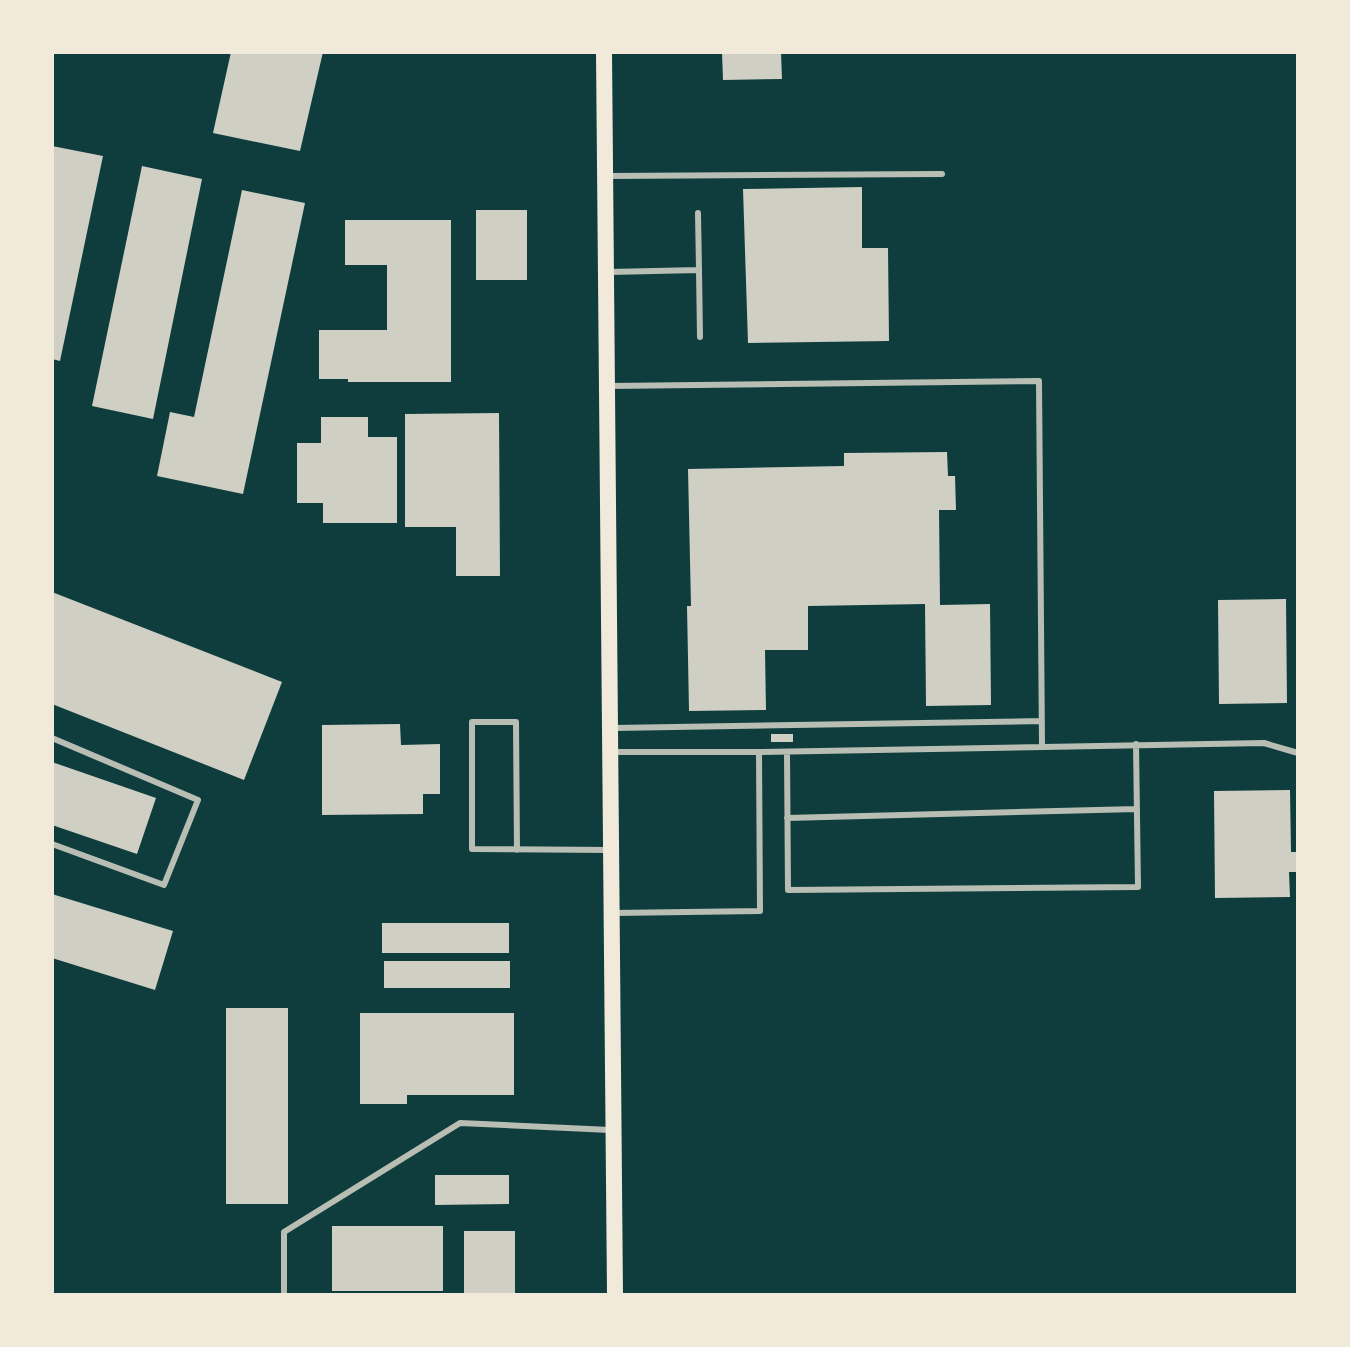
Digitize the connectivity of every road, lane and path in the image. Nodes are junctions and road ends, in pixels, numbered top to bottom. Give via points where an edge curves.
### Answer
1 (604, 52) edge
2 (942, 174) dead end
3 (604, 176) junction
4 (698, 213) dead end
5 (699, 270) junction
6 (605, 272) junction
7 (700, 337) dead end
8 (606, 386) junction
9 (1042, 721) junction
10 (610, 729) junction
11 (52, 738) edge
12 (1136, 744) junction
13 (1042, 746) junction
14 (610, 752) junction
15 (759, 752) junction
16 (787, 752) junction
17 (1298, 753) edge
18 (1137, 809) junction
19 (787, 818) junction
20 (52, 844) edge
21 (517, 850) junction
22 (611, 850) junction
23 (611, 913) junction
24 (613, 1130) junction
25 (284, 1295) edge
26 (615, 1295) edge

1 - 3 main road
2 - 3 lane
3 - 6 main road
4 - 5 lane
5 - 6 lane
5 - 7 lane
6 - 8 main road
8 - 9 lane via 1039,381
8 - 10 main road
9 - 10 lane
9 - 13 lane
10 - 14 main road
11 - 20 lane via 198,800 164,885
12 - 13 lane
12 - 17 lane via 1264,743
12 - 18 lane
13 - 16 lane
14 - 15 lane
14 - 22 main road
15 - 16 lane
15 - 23 lane via 760,911
16 - 19 lane
18 - 19 lane
18 - 19 lane via 1138,887 788,890
21 - 21 lane via 516,722 472,722 472,849
21 - 22 lane
22 - 23 main road
23 - 24 main road
24 - 25 lane via 460,1123 284,1232
24 - 26 main road

